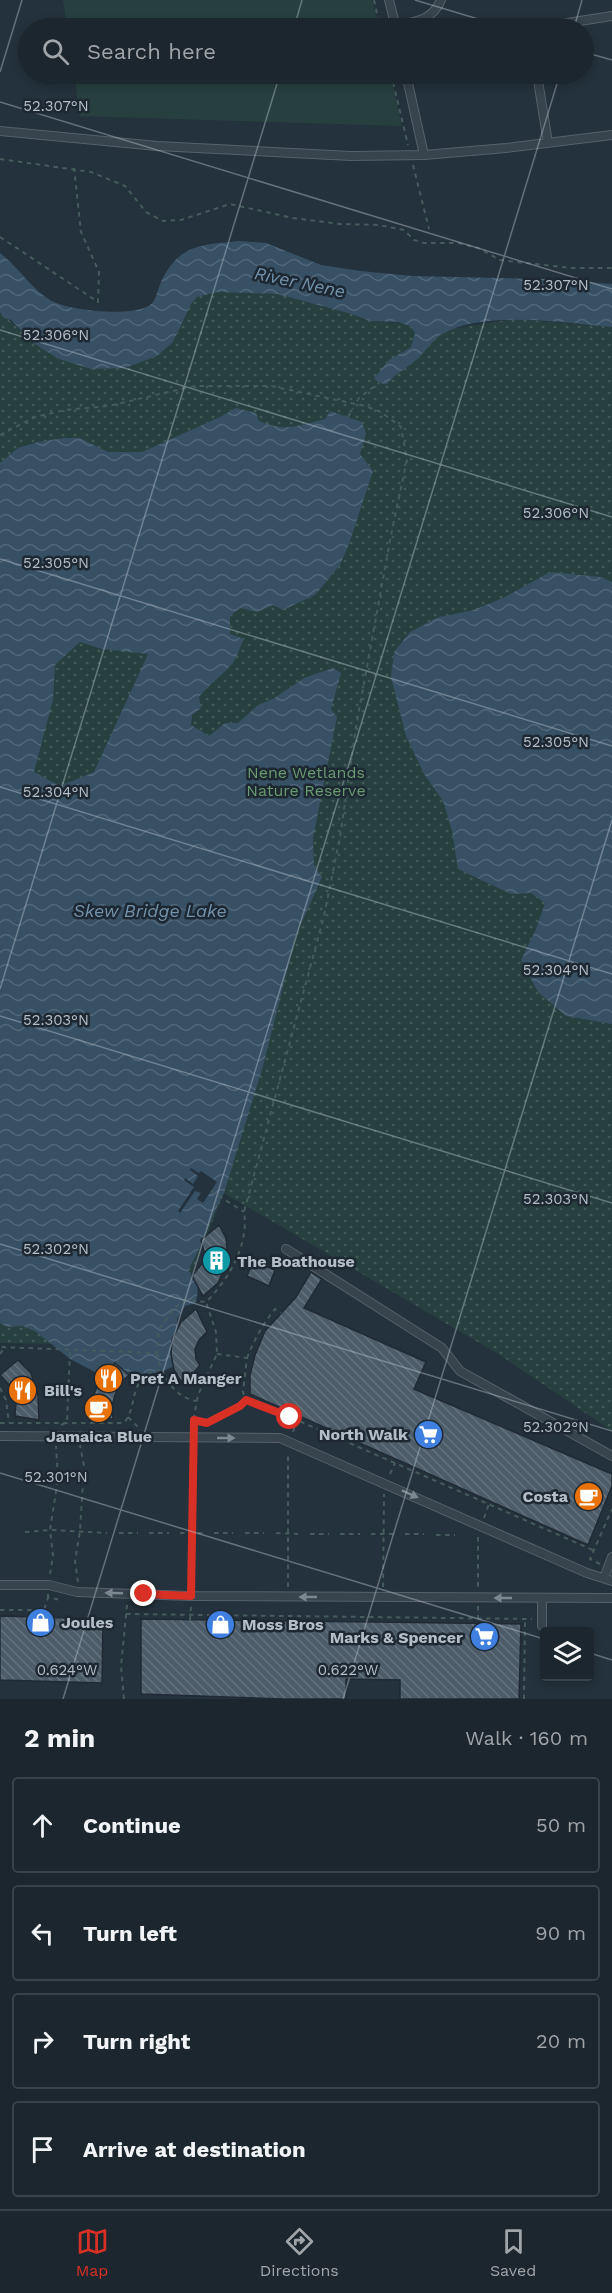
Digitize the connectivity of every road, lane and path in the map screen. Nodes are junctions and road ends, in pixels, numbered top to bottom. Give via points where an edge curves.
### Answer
1 (374, 0) edge
2 (389, 0) edge
3 (441, 0) edge
4 (612, 16) edge
5 (378, 18) edge
6 (393, 18) edge
7 (428, 18) edge
8 (594, 19) edge
9 (408, 84) edge
10 (539, 84) edge
11 (0, 131) edge
12 (612, 135) edge
13 (548, 143) junction
14 (424, 155) junction
15 (0, 159) edge
16 (74, 168) junction
17 (0, 237) edge
18 (612, 268) edge
19 (379, 383) dead end
20 (357, 401) dead end
21 (353, 408) dead end
22 (348, 417) dead end
23 (0, 435) edge
24 (211, 1191) dead end
25 (244, 1212) junction
26 (286, 1249) dead end
27 (206, 1302) junction
28 (281, 1313) dead end
29 (0, 1347) edge
30 (5, 1347) junction
31 (70, 1350) junction
32 (157, 1353) junction
33 (0, 1354) edge
34 (217, 1354) junction
35 (247, 1358) junction
36 (160, 1370) junction
37 (0, 1388) edge
38 (246, 1400) junction
39 (197, 1401) junction
40 (194, 1420) junction
41 (297, 1420) junction
42 (67, 1422) junction
43 (0, 1423) edge
44 (9, 1423) junction
45 (55, 1429) dead end
46 (0, 1436) edge
47 (192, 1438) junction
48 (289, 1441) junction
49 (56, 1442) dead end
50 (79, 1443) dead end
51 (612, 1456) edge
52 (395, 1463) junction
53 (386, 1483) junction
54 (489, 1503) junction
55 (612, 1509) edge
56 (483, 1520) dead end
57 (50, 1530) junction
58 (80, 1531) junction
59 (25, 1532) dead end
60 (107, 1533) dead end
61 (118, 1533) dead end
62 (138, 1533) dead end
63 (149, 1533) dead end
64 (168, 1533) dead end
65 (180, 1533) dead end
66 (191, 1533) junction
67 (203, 1533) dead end
68 (214, 1533) dead end
69 (233, 1533) dead end
70 (245, 1533) dead end
71 (264, 1533) dead end
72 (276, 1533) dead end
73 (478, 1533) dead end
74 (287, 1534) junction
75 (298, 1534) dead end
76 (310, 1534) dead end
77 (329, 1534) dead end
78 (340, 1534) dead end
79 (360, 1534) dead end
80 (371, 1534) dead end
81 (383, 1534) junction
82 (394, 1534) dead end
83 (405, 1534) dead end
84 (424, 1534) dead end
85 (455, 1534) dead end
86 (436, 1535) dead end
87 (594, 1550) junction
88 (612, 1557) edge
89 (602, 1564) dead end
90 (49, 1580) dead end
91 (608, 1580) edge
92 (0, 1585) edge
93 (79, 1587) dead end
94 (191, 1596) junction
95 (288, 1597) junction
96 (383, 1597) junction
97 (48, 1598) dead end
98 (542, 1598) junction
99 (612, 1598) edge
100 (478, 1599) junction
101 (127, 1604) dead end
102 (0, 1610) edge
103 (126, 1614) junction
104 (190, 1615) junction
105 (288, 1617) junction
106 (384, 1617) junction
107 (478, 1619) junction
108 (190, 1620) dead end
109 (478, 1624) dead end
110 (542, 1626) dead end
111 (124, 1699) edge
112 (524, 1699) edge

1 - 5 path
2 - 6 lane
3 - 7 lane
4 - 8 lane
9 - 14 lane
10 - 13 lane
11 - 14 lane via 62,139 276,153
12 - 13 lane
13 - 14 lane
15 - 16 path
16 - 17 path via 81,232 99,272 98,302
16 - 18 path via 125,186 146,212 163,221 181,220 230,204 293,218 396,228 414,240 458,243 500,260
19 - 20 path
21 - 22 path
23 - 25 path via 35,417 108,406 195,386 271,386 381,412 401,427 407,460 356,727 340,837 324,916
24 - 25 path
25 - 27 path via 246,1225 232,1269
26 - 51 lane via 442,1348 459,1371
27 - 32 path via 187,1300 174,1309 159,1329
27 - 34 path via 216,1332
28 - 35 path via 275,1309 268,1317
29 - 30 path
30 - 31 path
30 - 33 path
31 - 32 path
31 - 42 path
32 - 36 path
34 - 35 path
34 - 39 path
35 - 38 path via 243,1392
36 - 39 path via 178,1394
36 - 42 path via 140,1380 124,1423
37 - 44 path
38 - 40 path via 207,1423
38 - 41 path
39 - 40 path
40 - 47 path
41 - 48 path
41 - 52 path
42 - 44 path
42 - 45 path
43 - 44 path
46 - 47 lane
47 -> 48 lane
47 - 66 path
48 - 53 lane
48 - 74 path
49 - 57 path via 58,1479
50 - 58 path via 84,1466
52 - 53 path
52 - 54 path
53 - 81 path
53 -> 91 lane
54 - 56 path
54 - 87 path
55 - 87 path
57 - 58 path
57 - 59 path
57 - 90 path via 53,1555
58 - 60 path
58 - 93 path via 75,1561
61 - 62 path
63 - 64 path
65 - 66 path
66 - 67 path
66 - 94 path
68 - 69 path
70 - 71 path
72 - 74 path
73 - 100 path
74 - 75 path
74 - 95 path
76 - 77 path
78 - 79 path
80 - 81 path
81 - 82 path
81 - 96 path
83 - 84 path
85 - 86 path
87 - 89 path via 590,1559
88 - 91 lane
94 -> 92 lane
94 - 95 lane
94 - 104 path
96 -> 95 lane
95 - 105 path
96 - 100 lane
96 - 106 path
97 - 102 path via 44,1610
98 - 99 lane
98 -> 100 lane
98 - 110 lane
100 - 107 path
101 - 103 path
103 - 104 path
103 - 111 path via 121,1666
104 - 105 path
104 - 108 path
105 - 106 path
106 - 107 path
107 - 109 path
107 - 112 path via 525,1619

